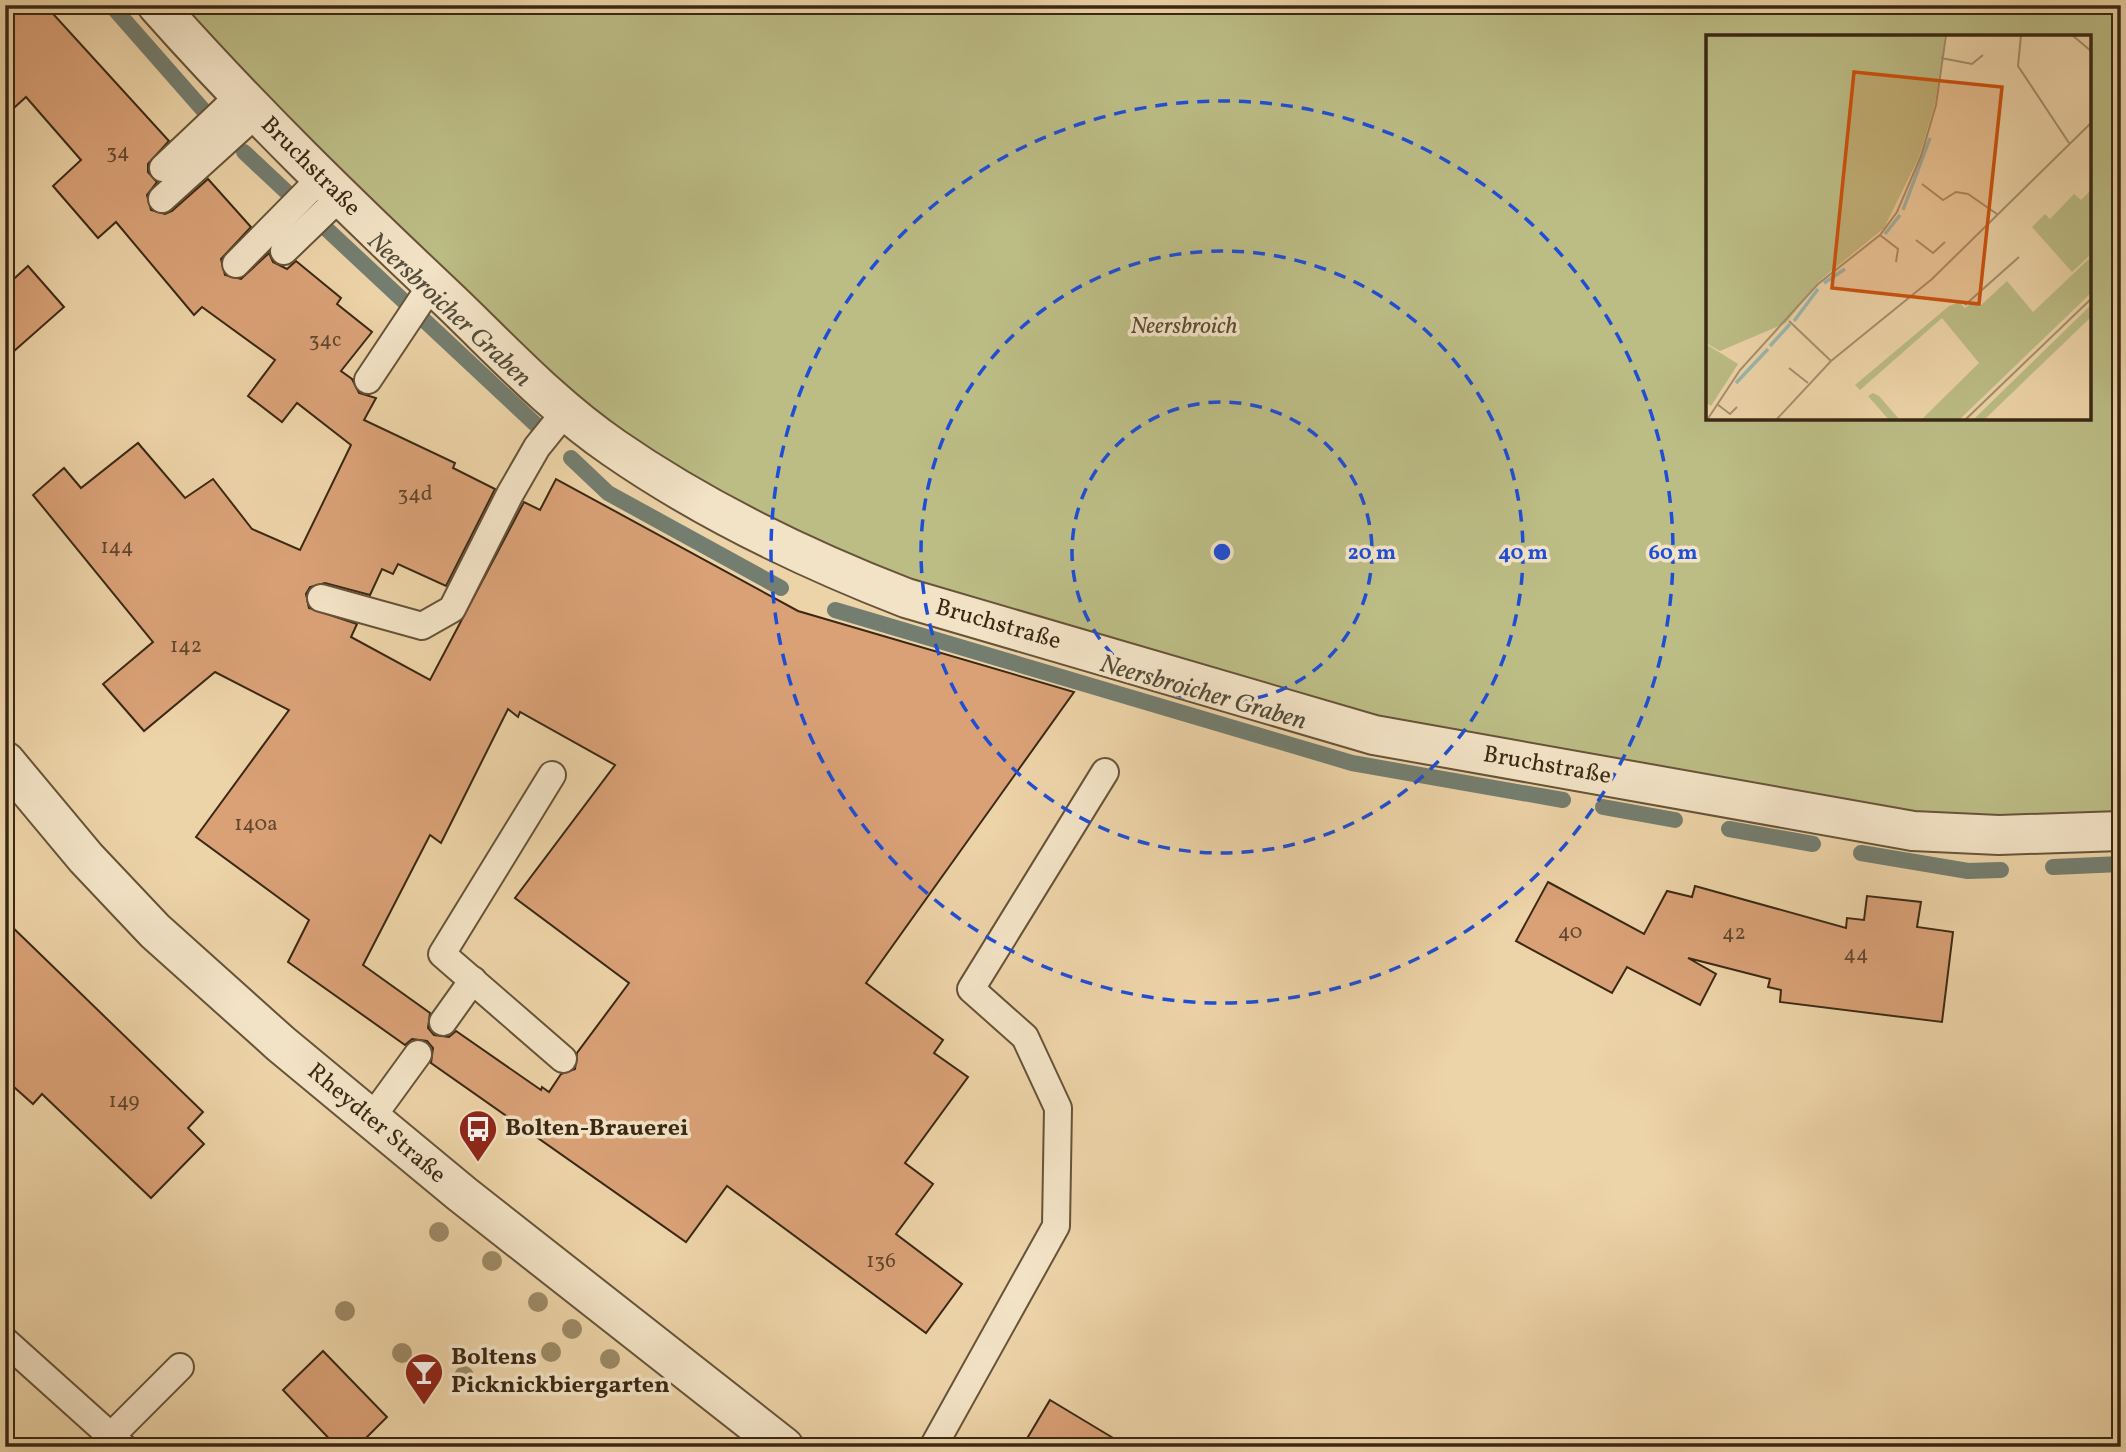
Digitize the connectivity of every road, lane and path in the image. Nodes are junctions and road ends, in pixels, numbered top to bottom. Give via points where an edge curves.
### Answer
1 (157, 5) edge
2 (236, 120) junction
3 (163, 168) dead end
4 (162, 199) dead end
5 (314, 205) junction
6 (284, 251) dead end
7 (236, 264) dead end
8 (418, 303) junction
9 (368, 380) dead end
10 (561, 418) junction
11 (321, 598) dead end
12 (5, 761) edge
13 (1105, 772) dead end
14 (552, 775) dead end
15 (2121, 831) edge
16 (473, 980) junction
17 (443, 1022) dead end
18 (418, 1054) dead end
19 (564, 1059) dead end
20 (370, 1120) junction
21 (5, 1341) edge
22 (180, 1367) dead end
23 (117, 1441) edge
24 (784, 1447) edge
25 (933, 1447) edge

1 - 2 street, Bruchstraße
2 - 3 lane via 203,128
2 - 4 lane
2 - 5 street, Bruchstraße
5 - 6 lane
5 - 7 lane
5 - 8 street, Bruchstraße
8 - 9 lane
8 - 10 street, Bruchstraße
10 - 11 lane via 537,447 510,494 452,609 422,626
10 - 15 street, Bruchstraße via 709,509 854,578 905,598 1348,729 1913,831 1990,835
12 - 20 street, Rheydter Straße via 155,931
13 - 25 lane via 971,989 1025,1037 1058,1108 1056,1226
14 - 16 lane via 442,954
16 - 17 lane
16 - 19 lane
18 - 20 lane
20 - 24 street, Rheydter Straße
21 - 23 lane
22 - 23 lane

